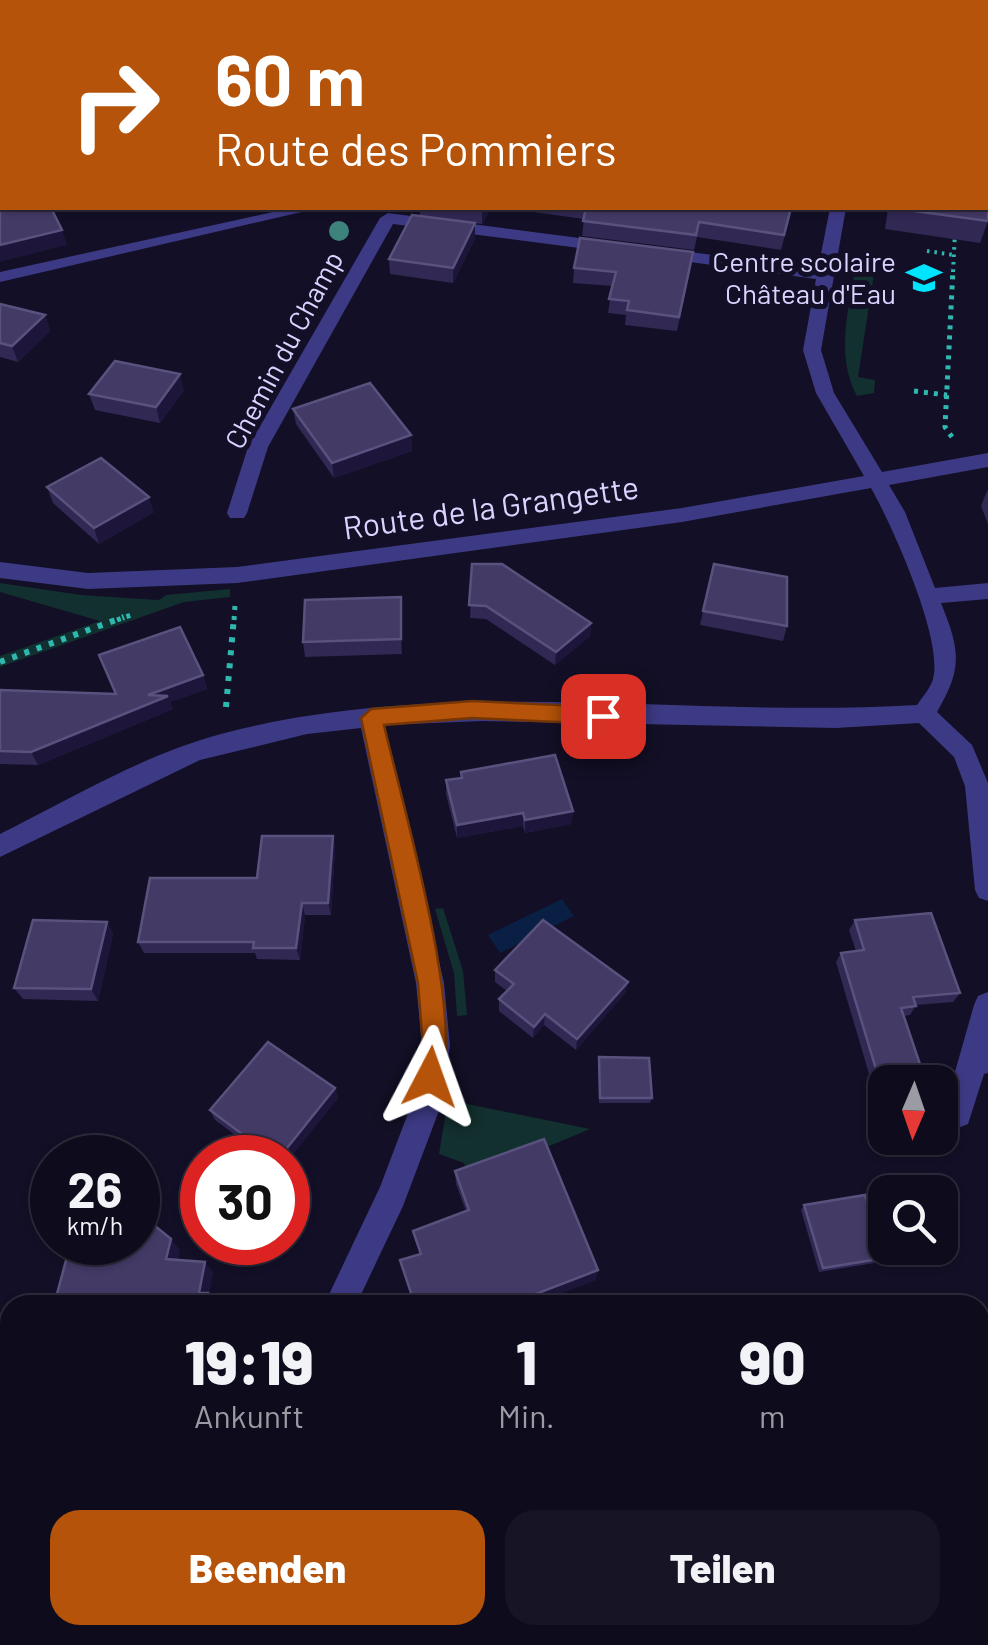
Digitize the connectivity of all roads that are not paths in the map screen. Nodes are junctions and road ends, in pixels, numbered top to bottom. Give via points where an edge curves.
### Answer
1 (302, 210) edge
2 (838, 210) edge
3 (390, 213) edge
4 (625, 249) edge
5 (645, 252) edge
6 (823, 275) junction
7 (0, 277) edge
8 (979, 461) edge
9 (876, 478) junction
10 (236, 512) dead end
11 (0, 570) edge
12 (988, 592) edge
13 (930, 596) junction
14 (924, 714) junction
15 (371, 718) junction
16 (0, 846) edge
17 (988, 890) edge
18 (988, 1005) edge
19 (981, 1060) edge
20 (958, 1114) dead end
21 (345, 1295) edge

1 - 7 street, Chemin du Champ
2 - 6 street
3 - 4 street, Chemin du Champ
3 - 10 street, Chemin du Champ via 258,447
5 - 6 street
6 - 9 street via 812,350 825,393
8 - 9 street, Route de la Grangette
9 - 11 street, Route de la Grangette via 682,515 237,575 88,581
9 - 13 street
12 - 13 street
13 - 14 street via 943,635 946,680
14 - 15 street via 852,721 472,710
14 - 17 street via 964,752 977,786
15 - 16 street via 293,728 170,760
15 - 21 street via 430,983 436,1046 425,1108
18 - 19 street
19 - 20 street

